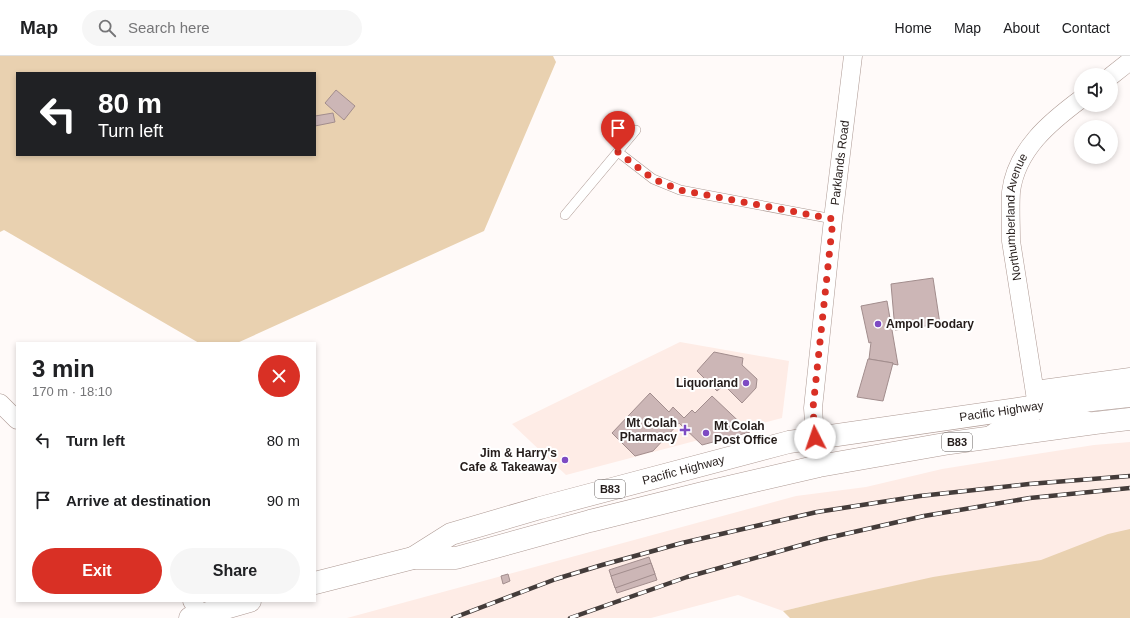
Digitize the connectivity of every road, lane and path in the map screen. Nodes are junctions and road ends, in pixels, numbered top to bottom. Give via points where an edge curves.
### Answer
1 (853, 56) edge
2 (1130, 61) edge
3 (1118, 70) edge
4 (1074, 105) edge
5 (636, 130) dead end
6 (618, 152) junction
7 (565, 215) dead end
8 (833, 219) junction
9 (1130, 377) edge
10 (1130, 396) edge
11 (1036, 398) junction
12 (0, 403) edge
13 (16, 419) edge
14 (1130, 419) edge
15 (1095, 423) junction
16 (815, 438) junction
17 (986, 438) junction
18 (819, 466) junction
19 (413, 558) junction
20 (316, 584) edge
21 (244, 602) edge
22 (194, 611) edge

1 - 8 street, Parklands Road
2 - 3 street
4 - 11 street, Northumberland Avenue via 1043,130 1028,149 1017,170 1012,190 1011,241
5 - 6 lane
6 - 7 lane
6 - 8 lane via 653,179 680,190
8 - 16 street, Parklands Road via 813,408
9 - 11 street
10 - 11 main road, Pacific Highway / B83
11 - 15 street via 1049,415 1074,416
11 - 16 main road, Pacific Highway / B83
11 - 17 street via 1032,416 1006,424
12 - 13 street
14 - 15 main road, Pacific Highway / B83
15 - 17 main road, Pacific Highway / B83
16 - 18 street, Parklands Road
16 - 19 main road, Pacific Highway / B83 via 781,444 510,516 452,534
17 - 18 main road, Pacific Highway / B83
18 - 19 main road, Pacific Highway / B83 via 703,493 456,558
19 - 20 main road, Pacific Highway / B83
21 - 22 main road

